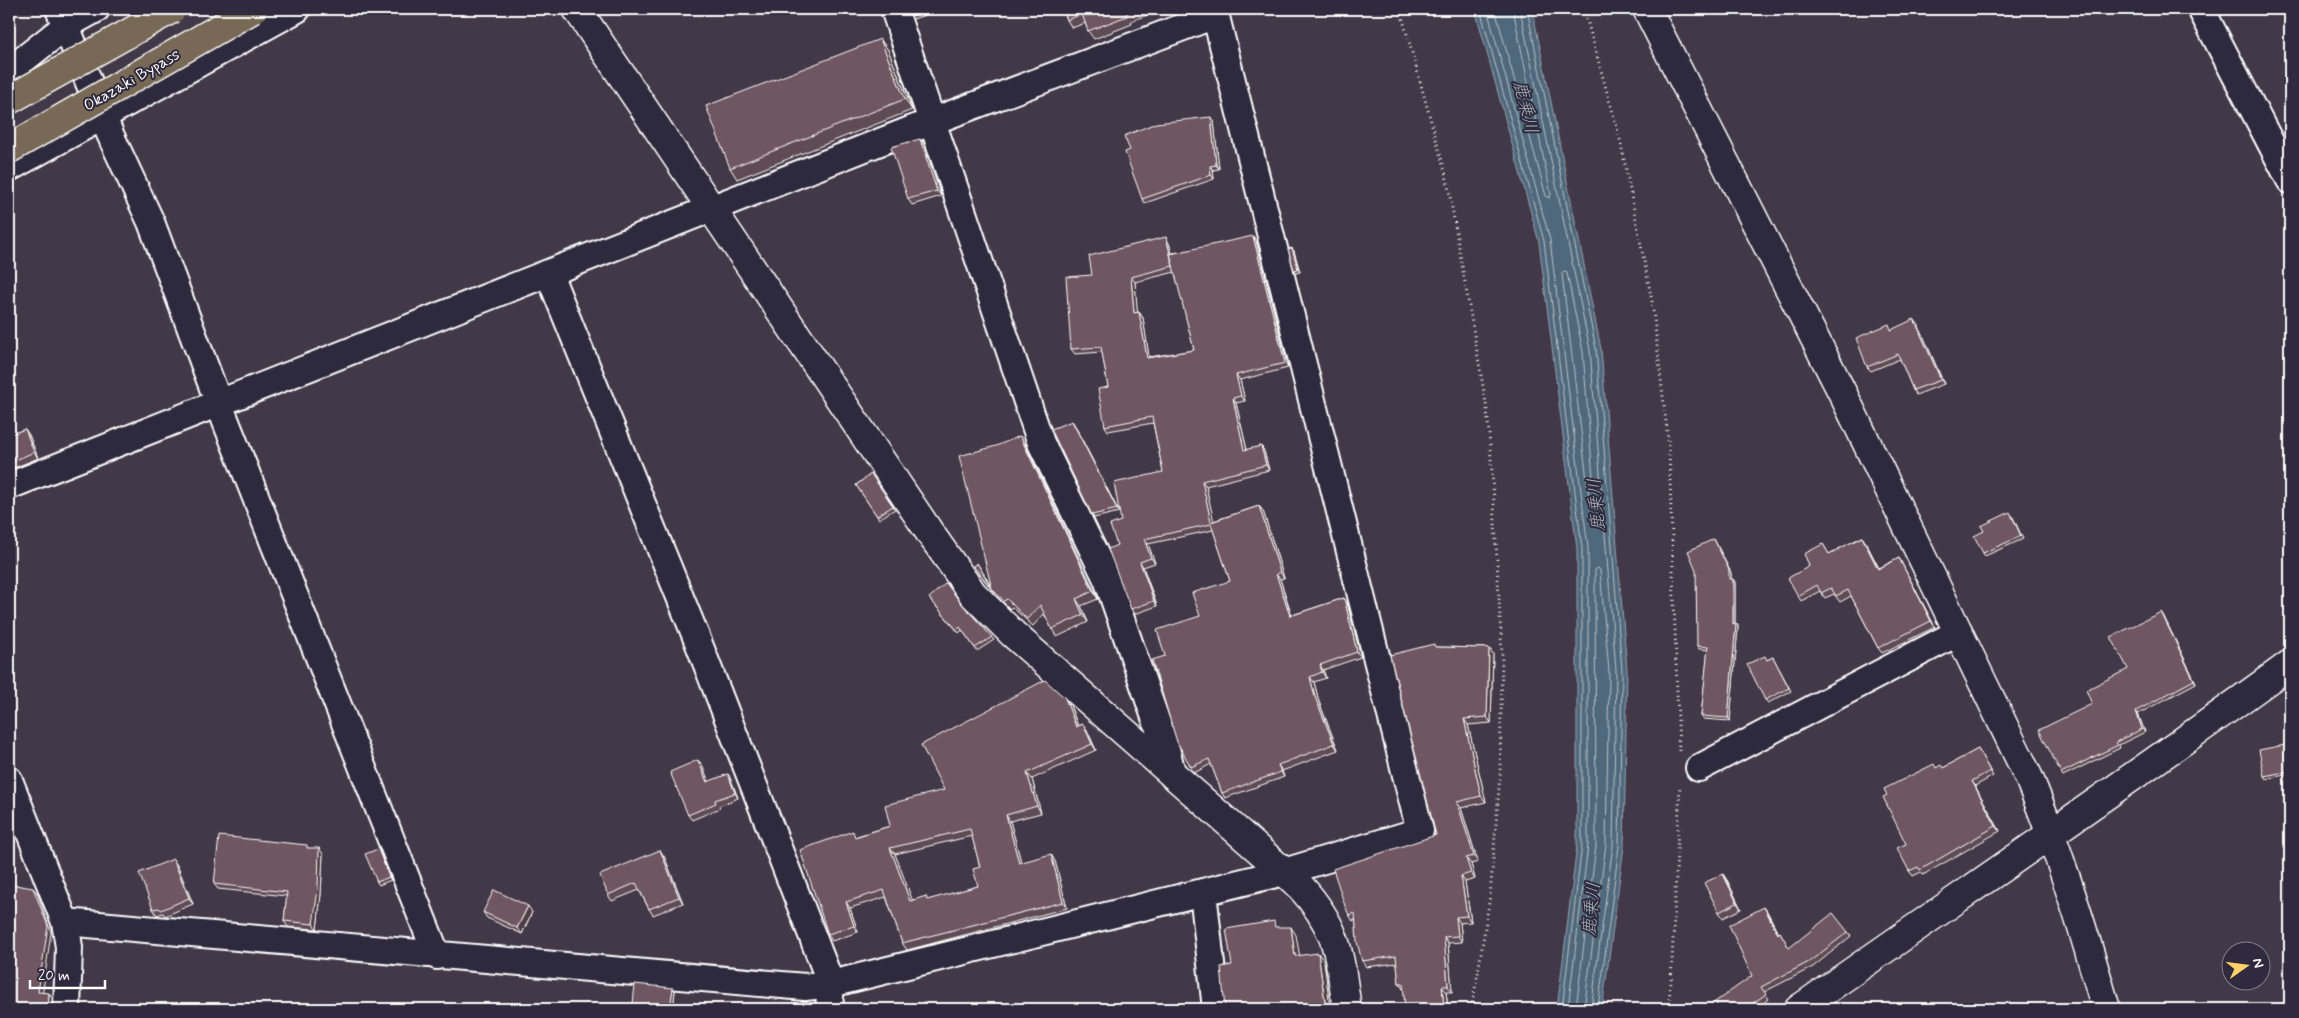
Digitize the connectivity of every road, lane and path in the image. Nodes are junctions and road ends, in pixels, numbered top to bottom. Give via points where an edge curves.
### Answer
1 (96, 9) edge
2 (172, 9) edge
3 (253, 9) edge
4 (297, 9) edge
5 (577, 9) edge
6 (894, 9) edge
7 (1400, 9) edge
8 (1584, 9) edge
9 (1647, 9) edge
10 (2201, 9) edge
11 (1214, 12) edge
12 (63, 17) edge
13 (9, 71) edge
14 (9, 100) edge
15 (105, 116) junction
16 (933, 121) junction
17 (9, 149) edge
18 (9, 168) edge
19 (2290, 180) edge
20 (711, 209) junction
21 (549, 274) junction
22 (219, 404) junction
23 (9, 486) edge
24 (1959, 632) junction
25 (2290, 664) edge
26 (1686, 769) junction
27 (1173, 776) junction
28 (9, 780) edge
29 (2051, 832) junction
30 (1284, 872) junction
31 (1203, 892) junction
32 (65, 922) junction
33 (437, 956) junction
34 (830, 997) edge
35 (68, 1009) edge
36 (1216, 1009) edge
37 (1347, 1009) edge
38 (1470, 1009) edge
39 (1668, 1009) edge
40 (1799, 1009) edge
41 (2106, 1009) edge

1 - 12 street
2 - 14 highway, bridge
3 - 17 highway, Okazaki Bypass, bridge
4 - 15 street
5 - 20 street
6 - 16 street
7 - 38 path via 1447,179 1487,409 1493,484 1502,655 1499,785 1490,896
8 - 26 path via 1620,139 1652,301 1669,448
9 - 24 street via 1840,388
10 - 19 street
11 - 16 street
11 - 30 street via 1420,831
12 - 13 street
12 - 15 street
15 - 18 street
15 - 22 street via 110,134 151,222
16 - 20 street
16 - 27 street via 1041,443 1107,579
20 - 21 street
20 - 27 street via 973,594 1013,634
21 - 22 street
21 - 34 street via 693,630
22 - 23 street
22 - 33 street
24 - 26 street
24 - 29 street via 2029,778
25 - 29 street via 2205,728
26 - 39 path
27 - 30 street
28 - 32 street
29 - 40 street
29 - 41 street
30 - 31 street
30 - 37 street via 1300,886 1327,920 1336,941
31 - 34 street
31 - 36 street
32 - 33 street
32 - 35 street via 69,947
33 - 34 street via 805,987

